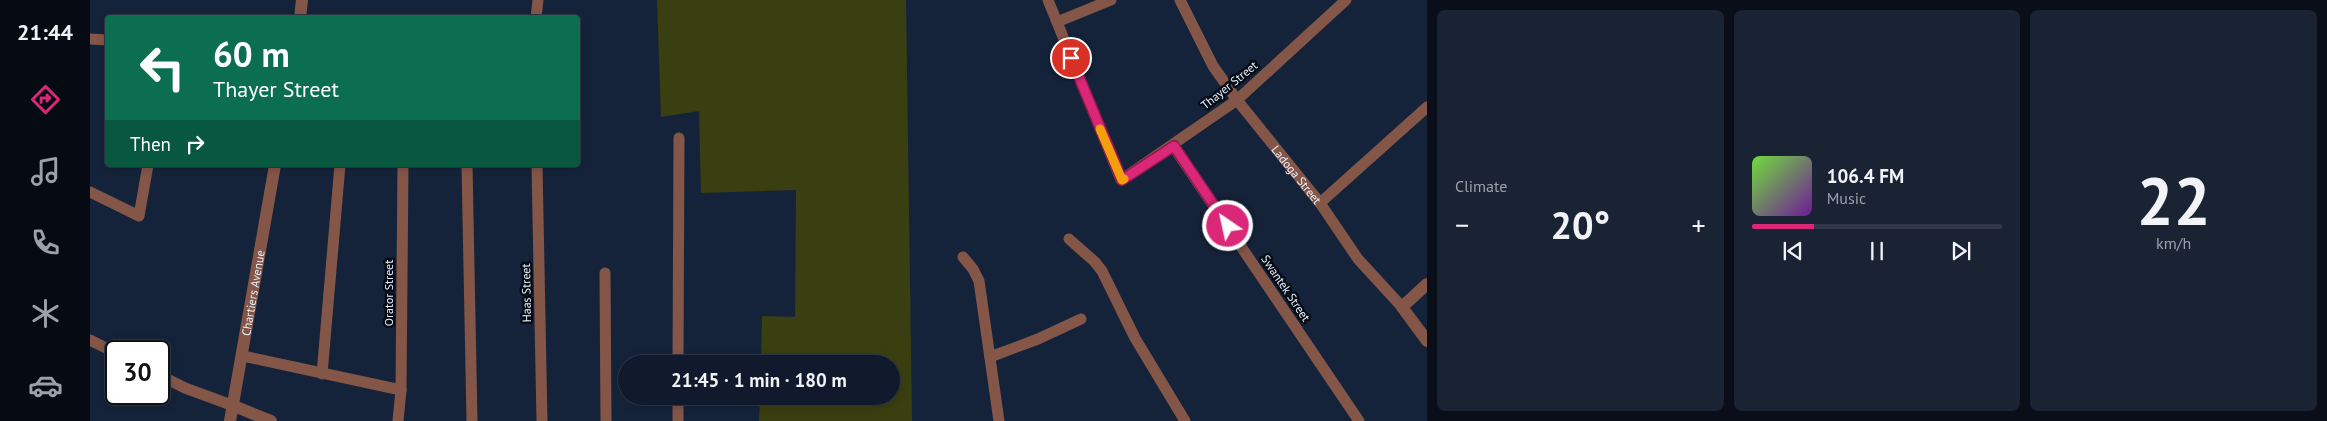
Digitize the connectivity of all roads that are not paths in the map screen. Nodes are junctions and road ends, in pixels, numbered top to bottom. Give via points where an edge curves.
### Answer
1 (302, 0) edge
2 (538, 0) edge
3 (1048, 0) edge
4 (1111, 0) edge
5 (1180, 0) edge
6 (1346, 0) edge
7 (300, 15) edge
8 (536, 15) edge
9 (1057, 22) junction
10 (90, 39) edge
11 (105, 40) edge
12 (1237, 100) junction
13 (1427, 107) edge
14 (679, 138) dead end
15 (1174, 146) junction
16 (148, 167) edge
17 (275, 167) edge
18 (340, 167) edge
19 (403, 167) edge
20 (467, 167) edge
21 (537, 167) edge
22 (90, 192) edge
23 (1320, 203) junction
24 (1069, 239) dead end
25 (963, 257) dead end
26 (605, 273) dead end
27 (1427, 284) edge
28 (1402, 307) junction
29 (1081, 319) dead end
30 (90, 340) edge
31 (1427, 342) edge
32 (105, 348) edge
33 (678, 355) edge
34 (243, 356) junction
35 (990, 357) junction
36 (322, 374) junction
37 (170, 380) edge
38 (401, 390) junction
39 (678, 405) edge
40 (234, 406) junction
41 (1181, 420) edge
42 (230, 421) edge
43 (271, 421) edge
44 (398, 421) edge
45 (472, 421) edge
46 (542, 421) edge
47 (606, 421) edge
48 (678, 421) edge
49 (999, 421) edge
50 (1360, 421) edge

1 - 7 street
2 - 8 street
3 - 9 street
4 - 9 street
5 - 12 street, Ladoga Street via 1213,66
6 - 12 street, Thayer Street
9 - 15 street, Thayer Street via 1122,180
10 - 11 street
12 - 15 street, Thayer Street
12 - 23 street, Ladoga Street
13 - 23 street
14 - 33 street
15 - 50 street, Swantek Street
16 - 22 street via 138,216
17 - 34 street, Chartiers Avenue
18 - 36 street
19 - 38 street, Orator Street
20 - 45 street
21 - 46 street, Haas Street
23 - 28 street, Ladoga Street via 1358,259
24 - 41 street via 1102,271
25 - 35 street via 979,281
26 - 47 street
27 - 28 street
28 - 31 street, Ladoga Street
29 - 35 street
30 - 32 street
34 - 36 street
34 - 40 street, Chartiers Avenue
35 - 49 street
36 - 38 street
37 - 40 street
38 - 44 street, Orator Street
39 - 48 street
40 - 42 street, Chartiers Avenue
40 - 43 street

